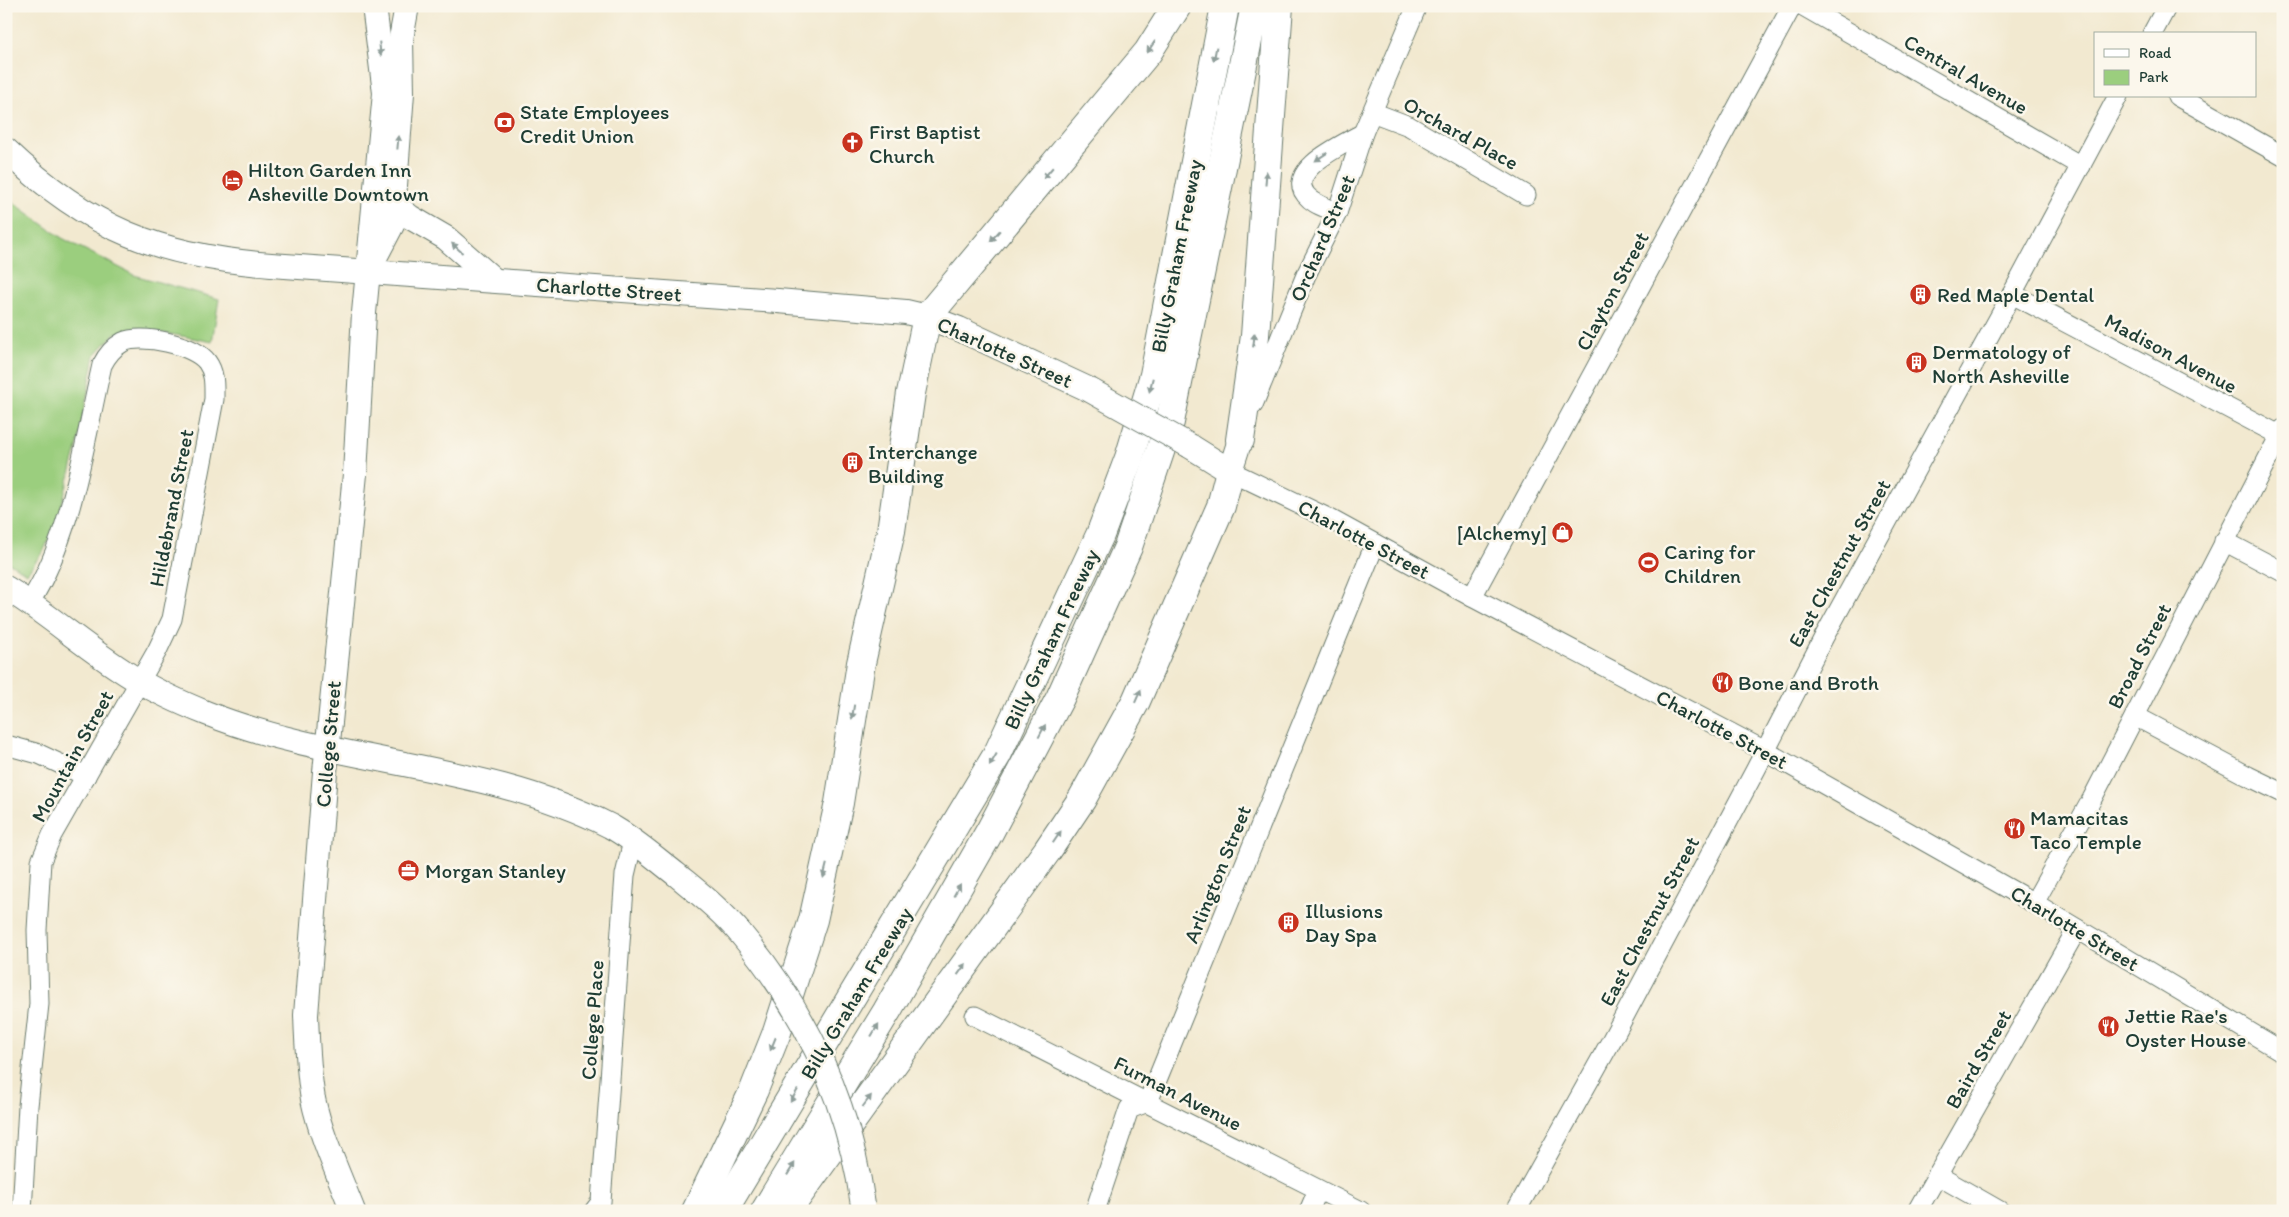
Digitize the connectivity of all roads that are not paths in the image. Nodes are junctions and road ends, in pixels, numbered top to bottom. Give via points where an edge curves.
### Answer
1 (374, 6) edge
2 (408, 6) edge
3 (1177, 6) edge
4 (1225, 6) edge
5 (1255, 6) edge
6 (1280, 6) edge
7 (1416, 6) edge
8 (1792, 6) edge
9 (1803, 6) edge
10 (2167, 6) edge
11 (2153, 32) edge
12 (2117, 98) edge
13 (2181, 98) edge
14 (1372, 112) junction
15 (1363, 133) junction
16 (6, 150) edge
17 (2283, 156) edge
18 (2081, 166) junction
19 (1526, 195) dead end
20 (394, 204) junction
21 (1337, 213) junction
22 (368, 272) junction
23 (494, 280) junction
24 (2012, 294) junction
25 (928, 317) junction
26 (2282, 434) edge
27 (1240, 440) junction
28 (1230, 471) junction
29 (2224, 541) junction
30 (1375, 544) junction
31 (2283, 572) edge
32 (6, 588) edge
33 (1472, 597) junction
34 (30, 602) junction
35 (139, 682) junction
36 (2134, 716) junction
37 (6, 745) edge
38 (327, 747) junction
39 (1765, 751) junction
40 (86, 776) junction
41 (2283, 792) edge
42 (633, 841) junction
43 (2034, 903) junction
44 (2077, 929) junction
45 (975, 1016) dead end
46 (2283, 1052) edge
47 (1148, 1102) junction
48 (1937, 1175) junction
49 (1318, 1190) junction
50 (598, 1207) edge
51 (863, 1208) edge
52 (22, 1211) edge
53 (352, 1211) edge
54 (696, 1211) edge
55 (723, 1211) edge
56 (765, 1211) edge
57 (787, 1211) edge
58 (1095, 1211) edge
59 (1309, 1211) edge
60 (1361, 1211) edge
61 (1516, 1211) edge
62 (1917, 1211) edge
63 (2000, 1211) edge

1 -> 22 main road, College Street via 385,93
20 -> 2 main road, College Street via 402,93 401,39
3 -> 25 highway via 1148,52
4 -> 55 highway, Billy Graham Freeway via 1154,375 1129,458 1100,534 997,755
56 -> 5 highway, Billy Graham Freeway via 887,1011 990,831 1060,698 1128,546 1170,422
27 -> 6 highway via 1255,336
7 - 14 street, Orchard Street
8 - 33 street, Clayton Street
9 - 18 street, Central Avenue
10 - 11 street
12 - 18 street, East Chestnut Street
13 - 17 street
14 - 15 street, Orchard Street
14 - 19 street, Orchard Place via 1409,126
15 - 21 street, Orchard Street
15 -> 21 street via 1319,158 1307,170 1303,180 1302,189 1307,196 1317,205
16 - 22 main road, Charlotte Street via 62,198 131,237 196,256 232,262
18 - 24 street, East Chestnut Street
20 - 22 main road, College Street via 392,225
23 -> 20 main road via 446,238
21 - 27 street, Orchard Street via 1306,275
22 - 23 main road, Charlotte Street
22 - 38 main road, College Street via 355,474
23 - 25 main road, Charlotte Street via 778,301 906,312
24 - 26 street, Madison Avenue
24 - 39 street, East Chestnut Street
25 - 28 main road, Charlotte Street, bridge via 1088,389
25 -> 54 highway via 912,393 891,531 861,663 839,803 813,920 777,1032 754,1090
26 - 29 street, Broad Street
27 - 28 main road, Orchard Street
28 - 30 street, Charlotte Street
57 -> 28 highway via 1082,799 1136,701 1221,506
29 - 31 street
29 - 36 street, Broad Street
30 - 33 street, Charlotte Street
30 - 47 street, Arlington Street
32 - 34 main road
33 - 39 street, Charlotte Street
34 - 35 main road
34 - 35 street, Hildebrand Street via 45,578 63,531 102,364 108,354 124,342 155,340 185,348 206,360 214,375 214,399 172,620
35 - 38 main road via 206,713 275,736
35 - 40 street, Mountain Street
36 - 41 street
36 - 43 street, Broad Street
37 - 40 street via 39,754
38 - 42 main road via 546,799 588,816
38 - 53 main road, College Street via 306,1015 308,1054 314,1100
39 - 43 street, Charlotte Street
39 - 61 street, East Chestnut Street
40 - 52 street, Mountain Street via 41,861 37,930 39,1004
42 - 50 street, College Place via 625,875
42 - 51 main road, bridge via 722,911 762,958 786,993 825,1068 851,1136
43 - 44 street, Charlotte Street
44 - 46 street, Charlotte Street
44 - 48 street, Baird Street
45 - 47 street, Furman Avenue
47 - 49 street, Furman Avenue
47 - 58 street via 1128,1109
48 - 62 street, Baird Street
48 - 63 street
49 - 59 street
49 - 60 street, Furman Avenue

